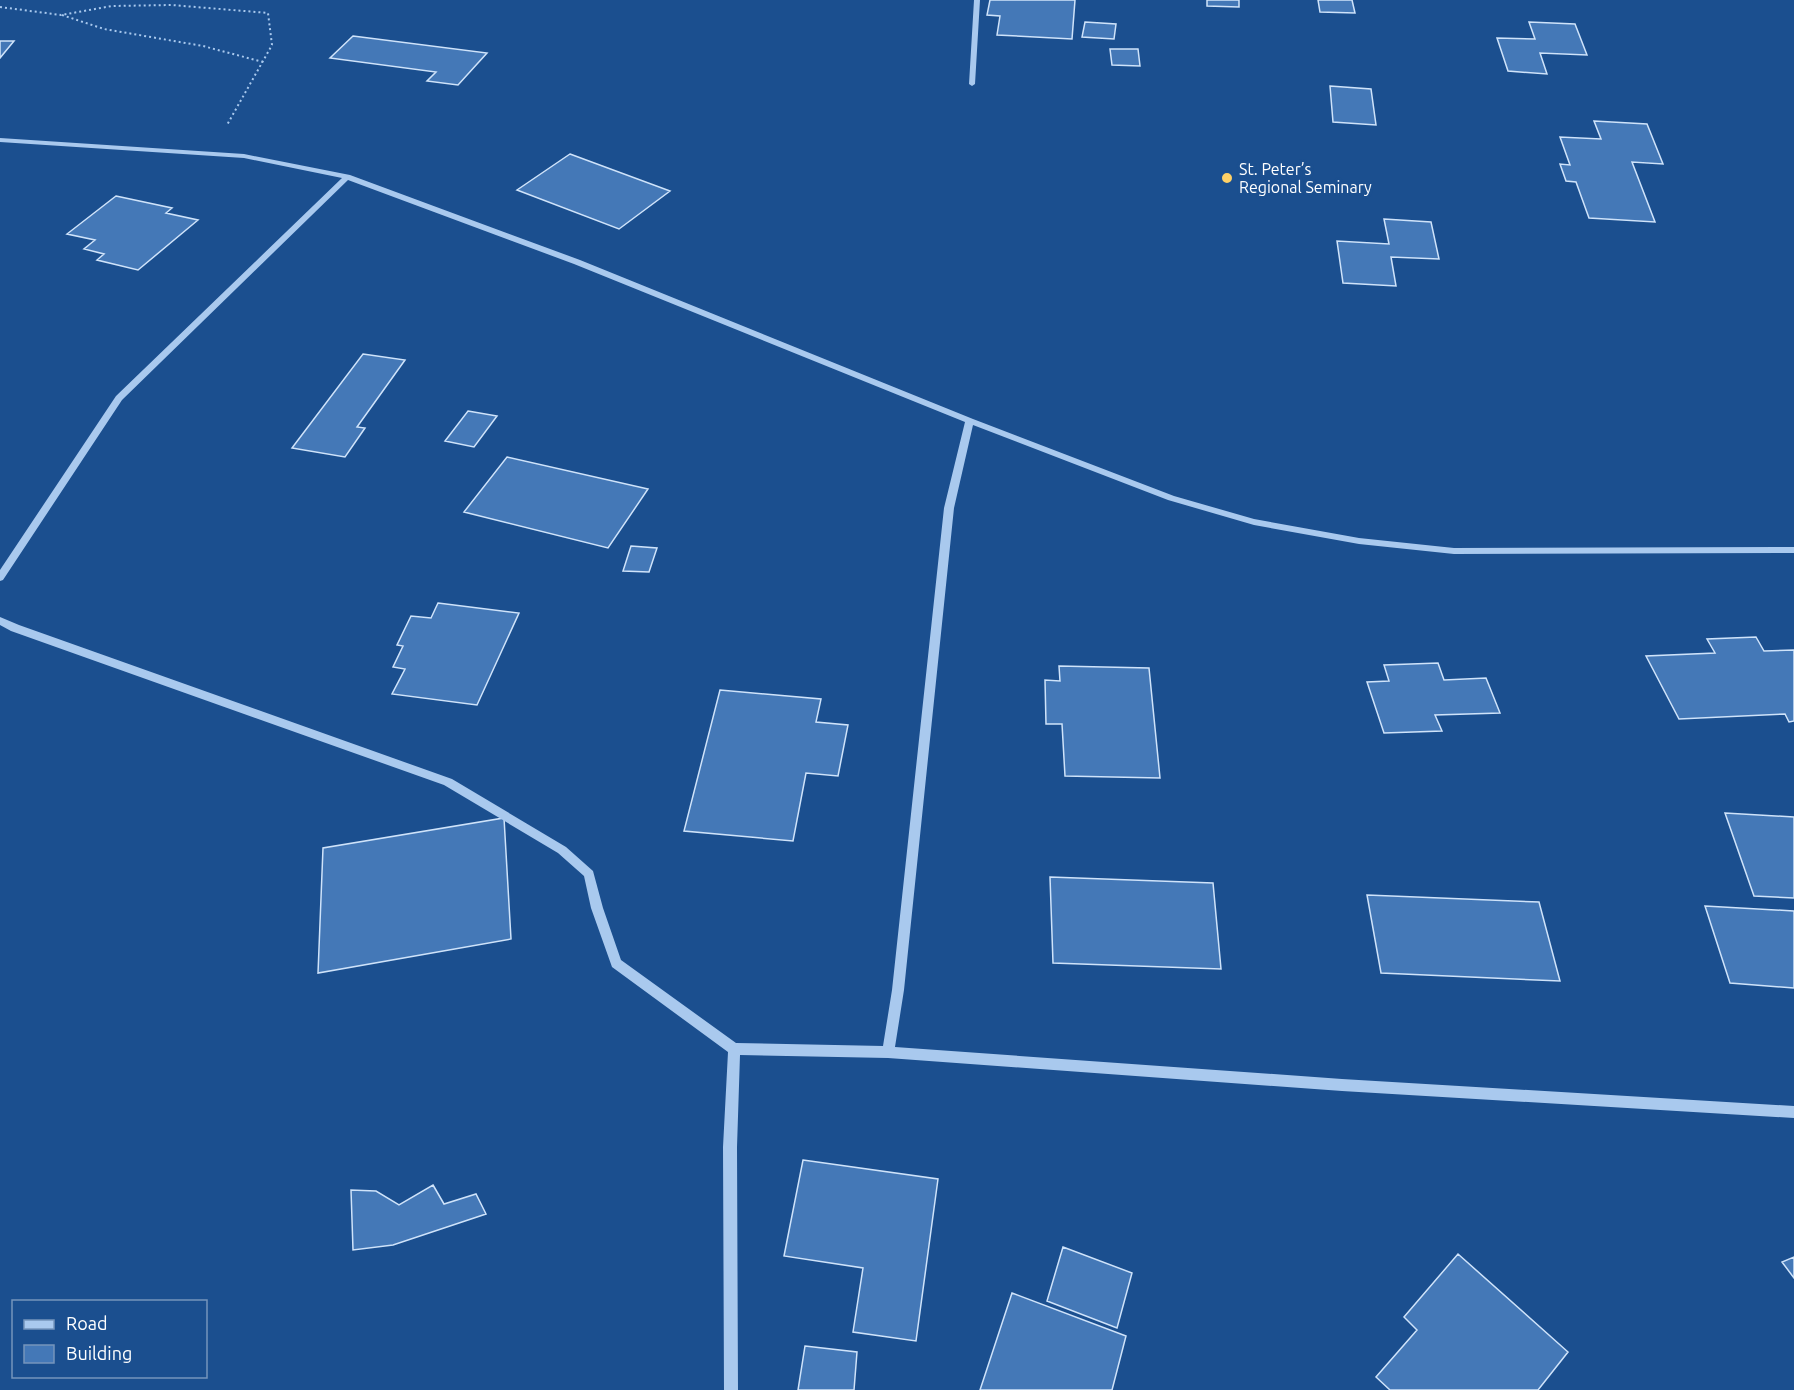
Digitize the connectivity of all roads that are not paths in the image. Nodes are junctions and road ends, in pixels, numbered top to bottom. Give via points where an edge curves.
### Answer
1 (977, 0) edge
2 (972, 84) dead end
3 (0, 140) edge
4 (346, 177) junction
5 (970, 421) junction
6 (1794, 550) edge
7 (0, 578) edge
8 (0, 621) edge
9 (734, 1049) junction
10 (888, 1052) junction
11 (1794, 1112) edge
12 (731, 1390) edge

1 - 2 street
3 - 4 street via 244,156
4 - 5 street via 577,262
4 - 7 street via 118,398
5 - 6 street via 1171,498 1254,522 1359,541 1454,551
5 - 10 street via 949,508 898,990
8 - 9 street via 448,782 562,850 589,874 616,963
9 - 10 street
9 - 12 street via 730,1147
10 - 11 street

